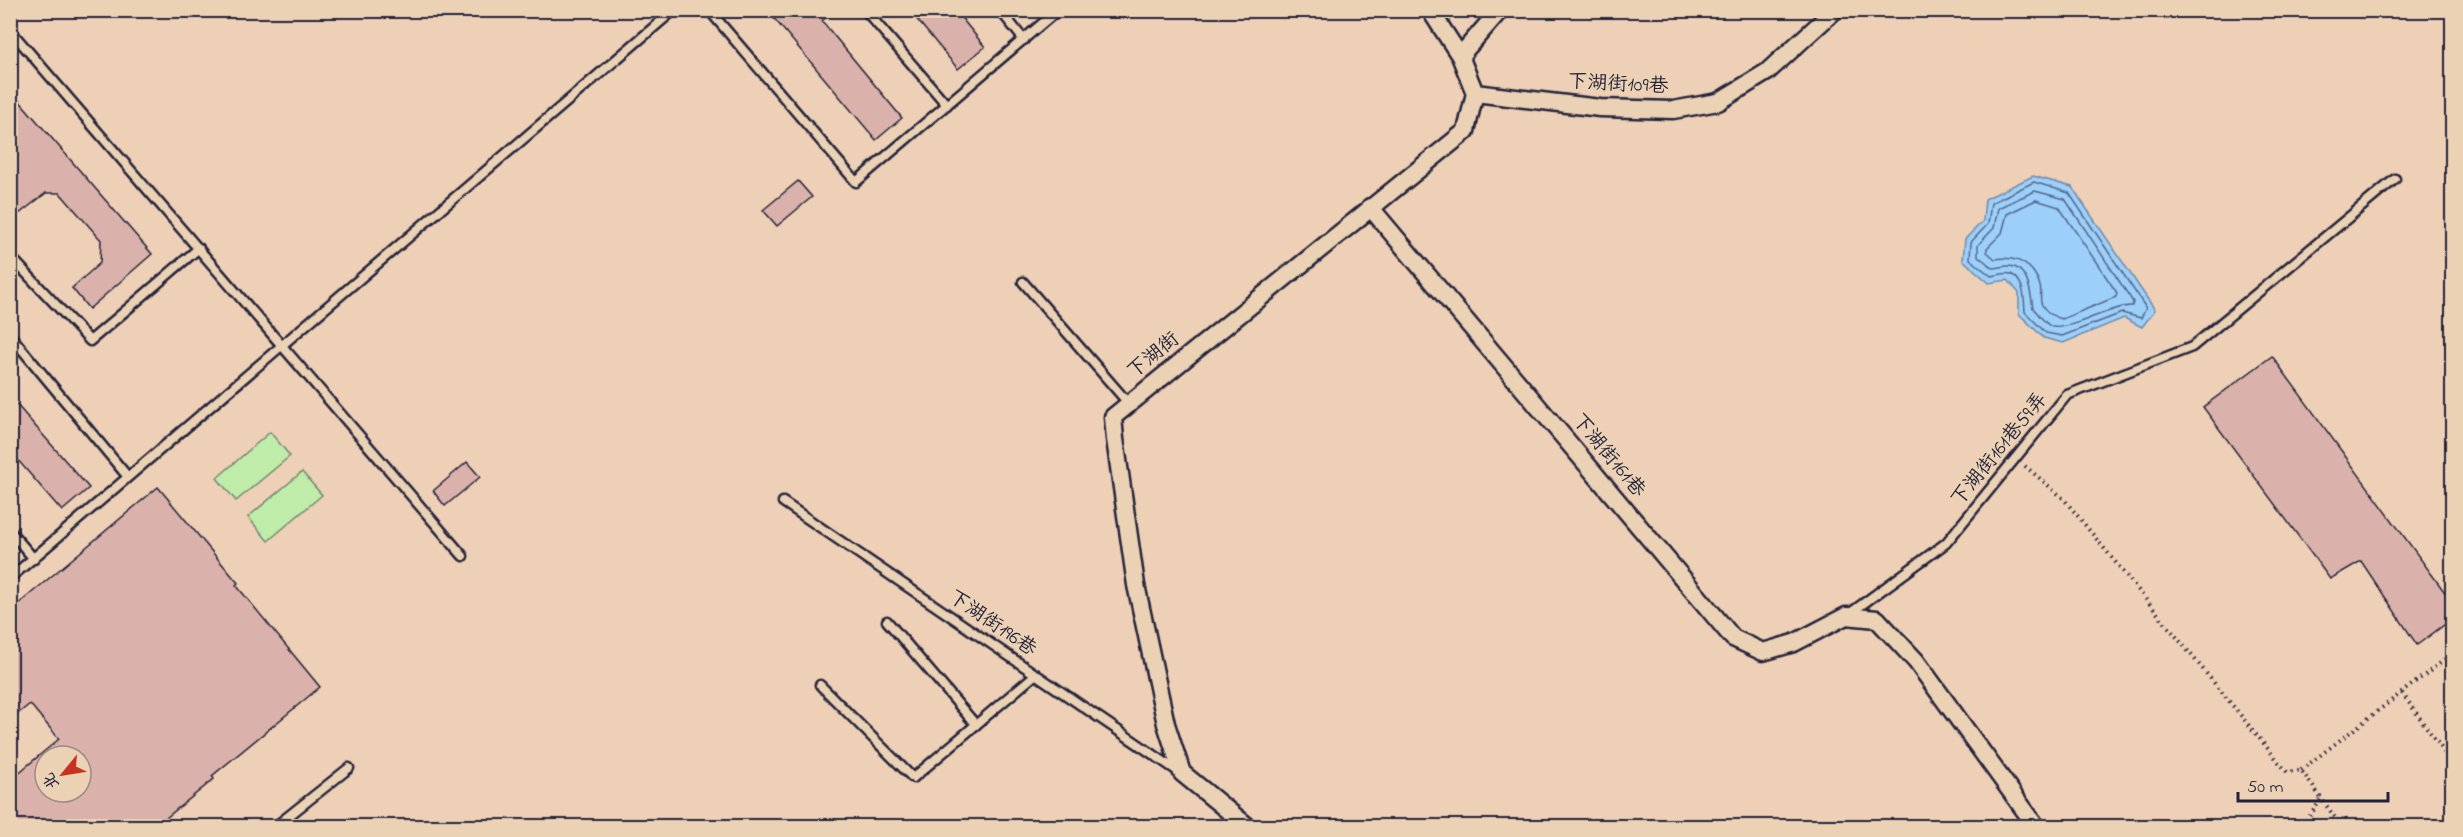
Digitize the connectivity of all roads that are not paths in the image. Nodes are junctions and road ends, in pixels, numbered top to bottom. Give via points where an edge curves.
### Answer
1 (674, 10) edge
2 (709, 10) edge
3 (865, 10) edge
4 (1000, 10) edge
5 (1058, 10) edge
6 (1430, 10) edge
7 (1500, 10) edge
8 (1835, 10) edge
9 (10, 30) edge
10 (1024, 40) junction
11 (1460, 56) junction
12 (1475, 93) junction
13 (947, 105) junction
14 (2395, 179) dead end
15 (1370, 207) junction
16 (199, 248) junction
17 (10, 256) edge
18 (1023, 282) dead end
19 (10, 335) edge
20 (283, 345) junction
21 (1129, 404) junction
22 (128, 477) junction
23 (783, 502) dead end
24 (10, 531) edge
25 (463, 556) dead end
26 (33, 559) junction
27 (10, 578) edge
28 (1846, 616) junction
29 (887, 621) dead end
30 (1036, 674) junction
31 (820, 685) dead end
32 (976, 725) junction
33 (349, 768) dead end
34 (1182, 773) junction
35 (276, 826) edge
36 (1246, 826) edge
37 (2036, 826) edge

1 - 20 lane
2 - 13 lane via 856,182
3 - 13 lane
4 - 10 lane
5 - 10 lane
6 - 11 street
7 - 11 street
8 - 12 street, 下湖街109巷 via 1767,72 1718,102 1673,111 1600,108
9 - 16 lane
10 - 13 lane
11 - 12 street
12 - 15 street, 下湖街 via 1466,131
14 - 28 lane, 下湖街161巷59弄 via 2192,347 2067,394 1946,543
15 - 21 street, 下湖街
15 - 28 street, 下湖街161巷 via 1733,638 1763,652 1794,643
16 - 17 lane via 90,341
16 - 20 lane
18 - 21 lane
19 - 22 lane
20 - 22 lane
20 - 25 lane
21 - 34 street, 下湖街 via 1113,417 1134,574 1166,724
22 - 26 lane
23 - 30 lane, 下湖街196巷
24 - 26 lane
26 - 27 lane
28 - 37 street via 1877,619 1916,661
29 - 32 lane
30 - 32 lane
30 - 34 lane, 下湖街196巷
31 - 32 lane via 913,778
33 - 35 lane
34 - 36 street

